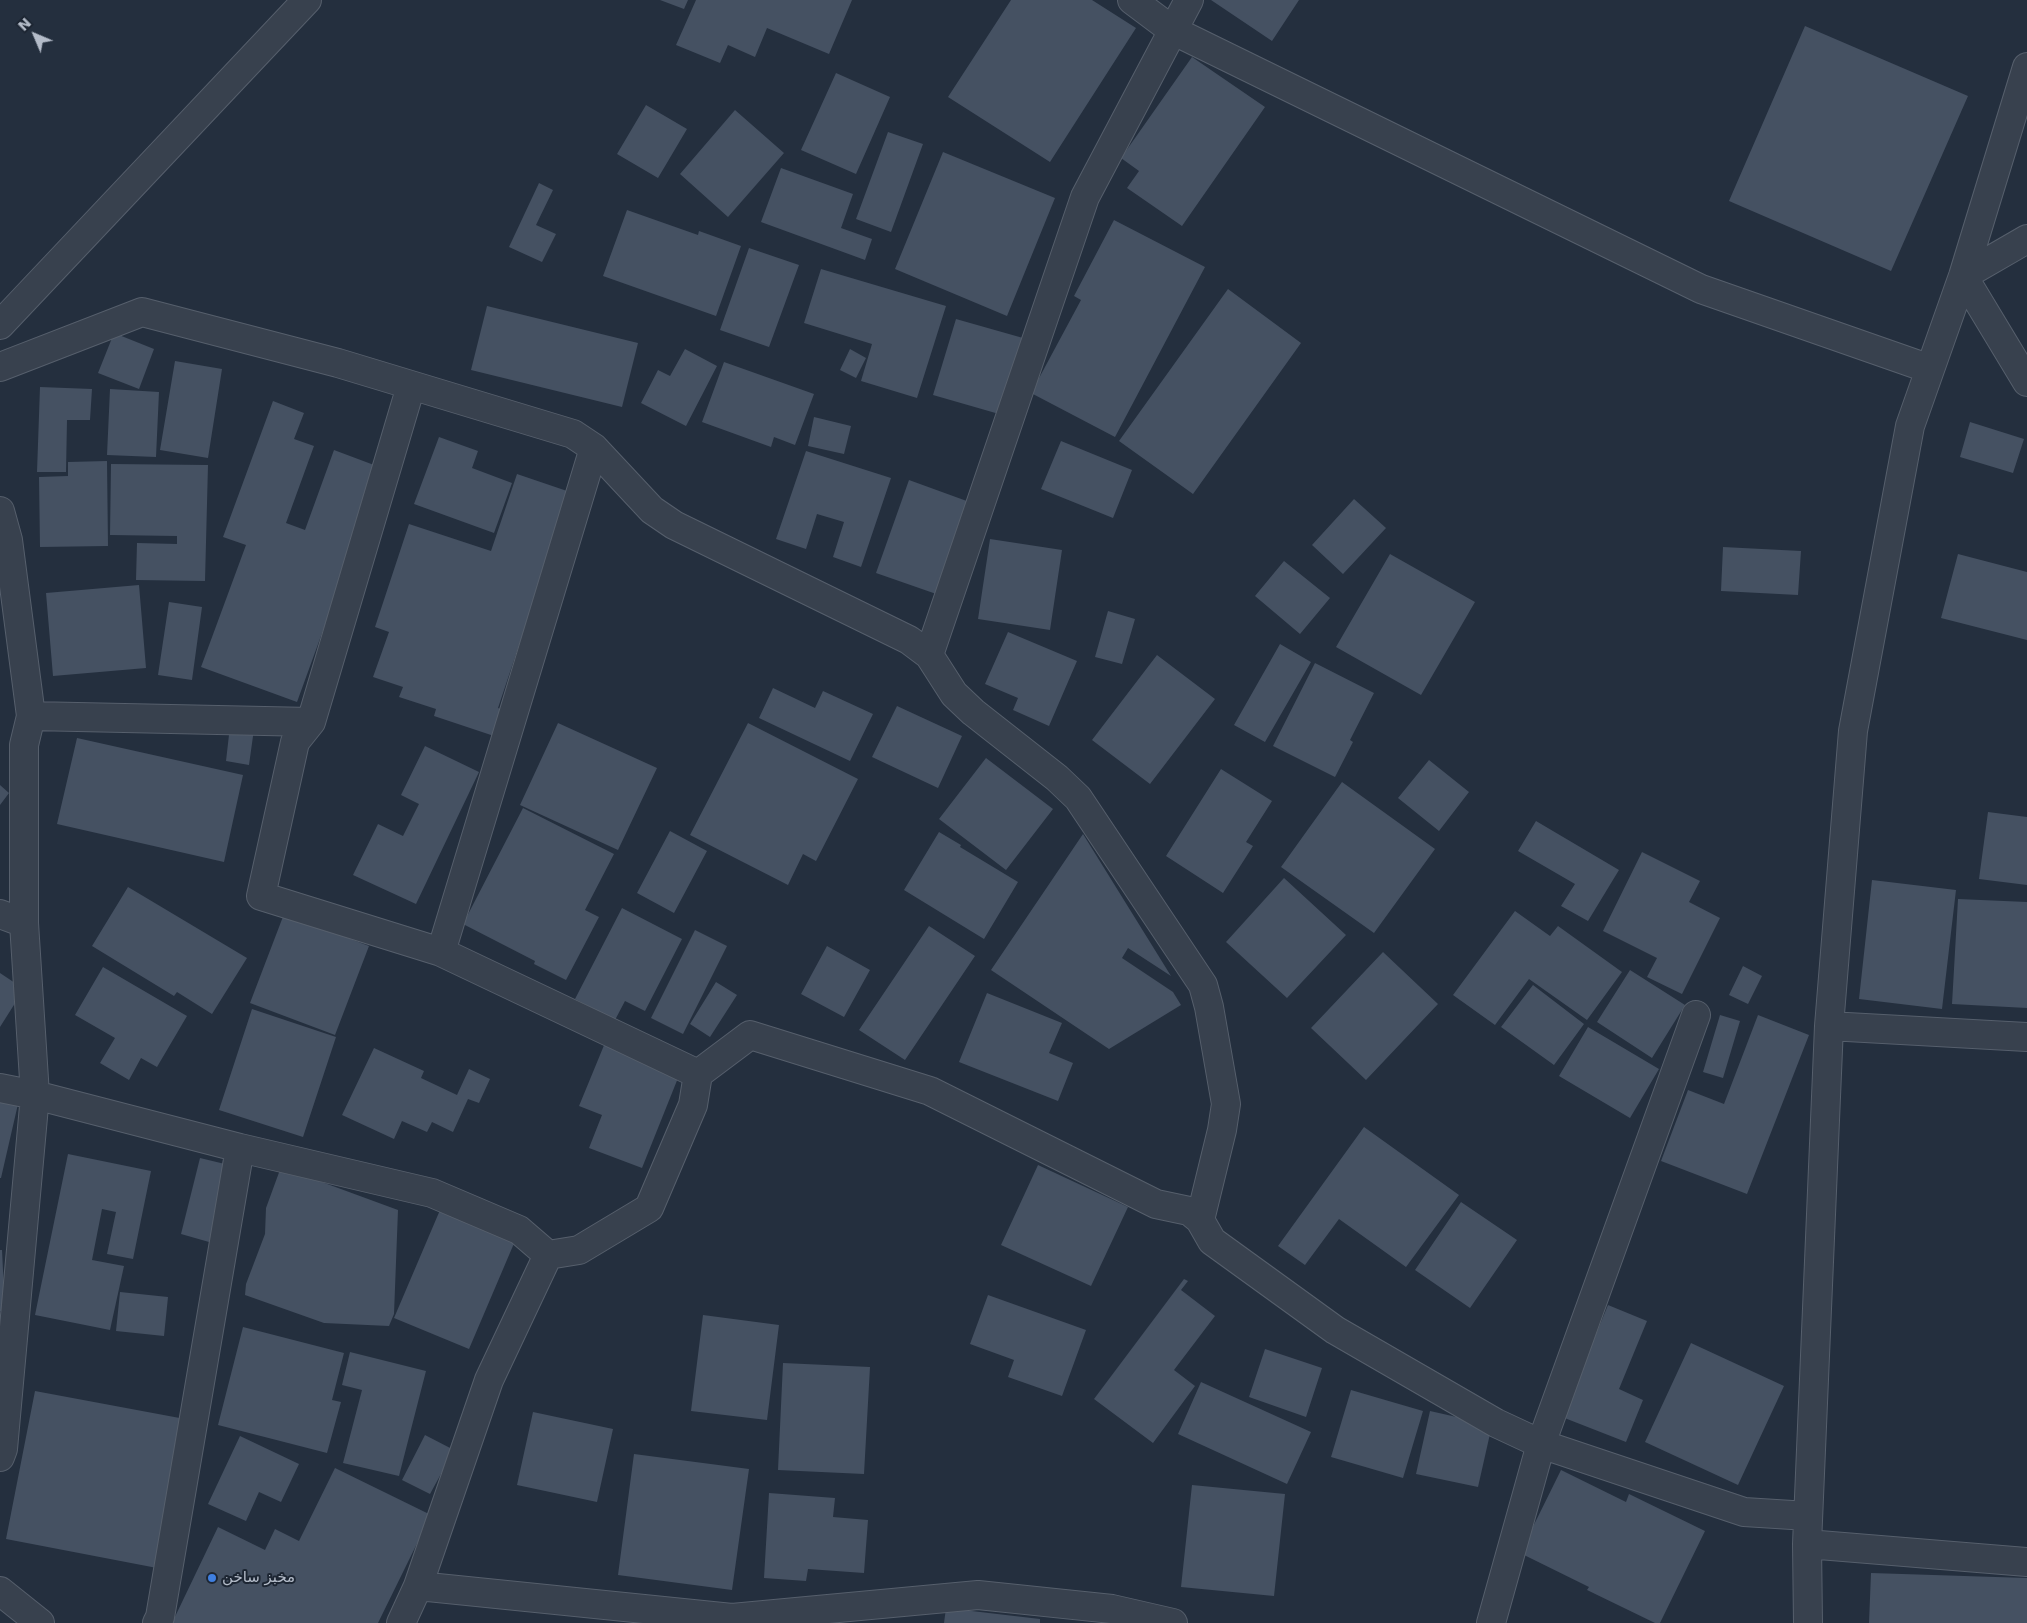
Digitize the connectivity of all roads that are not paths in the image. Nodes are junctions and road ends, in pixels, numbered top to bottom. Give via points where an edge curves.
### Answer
1 (307, 0) edge
2 (1132, 0) edge
3 (1189, 0) edge
4 (1172, 30) junction
5 (2027, 67) edge
6 (2027, 239) edge
7 (1963, 276) junction
8 (0, 325) edge
9 (0, 367) edge
10 (1930, 368) junction
11 (2027, 382) edge
12 (411, 386) junction
13 (594, 448) junction
14 (0, 511) edge
15 (929, 655) junction
16 (31, 716) junction
17 (311, 722) junction
18 (12, 919) edge
19 (441, 952) junction
20 (1696, 1015) dead end
21 (1829, 1026) junction
22 (2027, 1037) edge
23 (698, 1074) junction
24 (0, 1088) edge
25 (35, 1095) junction
26 (240, 1148) junction
27 (1200, 1220) junction
28 (548, 1255) junction
29 (1541, 1444) junction
30 (0, 1457) edge
31 (1808, 1516) junction
32 (1807, 1544) junction
33 (2027, 1562) edge
34 (418, 1586) junction
35 (0, 1591) edge
36 (732, 1621) edge
37 (40, 1623) edge
38 (157, 1623) edge
39 (401, 1623) edge
40 (1173, 1623) edge
41 (1491, 1623) edge
42 (1808, 1623) edge

1 - 8 street
2 - 4 street
3 - 4 street
4 - 10 street via 1700,289
4 - 15 street via 1085,198
5 - 7 street
6 - 7 street
7 - 10 street
7 - 11 street
9 - 12 street via 142,312 338,363
10 - 21 street via 1910,426 1854,731
12 - 13 street via 573,434
12 - 17 street
13 - 15 street via 652,510 674,525 909,640
13 - 19 street
14 - 16 street via 8,540
15 - 27 street via 954,694 1078,798 1203,985 1226,1104
16 - 17 street
16 - 18 street via 24,745
17 - 19 street via 295,742 261,896
18 - 25 street
19 - 23 street
20 - 29 street
21 - 22 street
21 - 31 street
23 - 27 street via 750,1035 930,1091 1156,1204 1189,1211
23 - 28 street via 693,1105 649,1208 579,1250
24 - 25 street
25 - 26 street
25 - 30 street
26 - 28 street via 432,1193 519,1230
26 - 38 street
27 - 29 street via 1212,1241 1335,1330 1496,1423
28 - 34 street via 489,1380
29 - 31 street via 1744,1512
29 - 41 street
31 - 32 street
32 - 33 street
32 - 42 street
34 - 36 street
34 - 39 street
35 - 37 street
36 - 40 street via 978,1595 1112,1609

